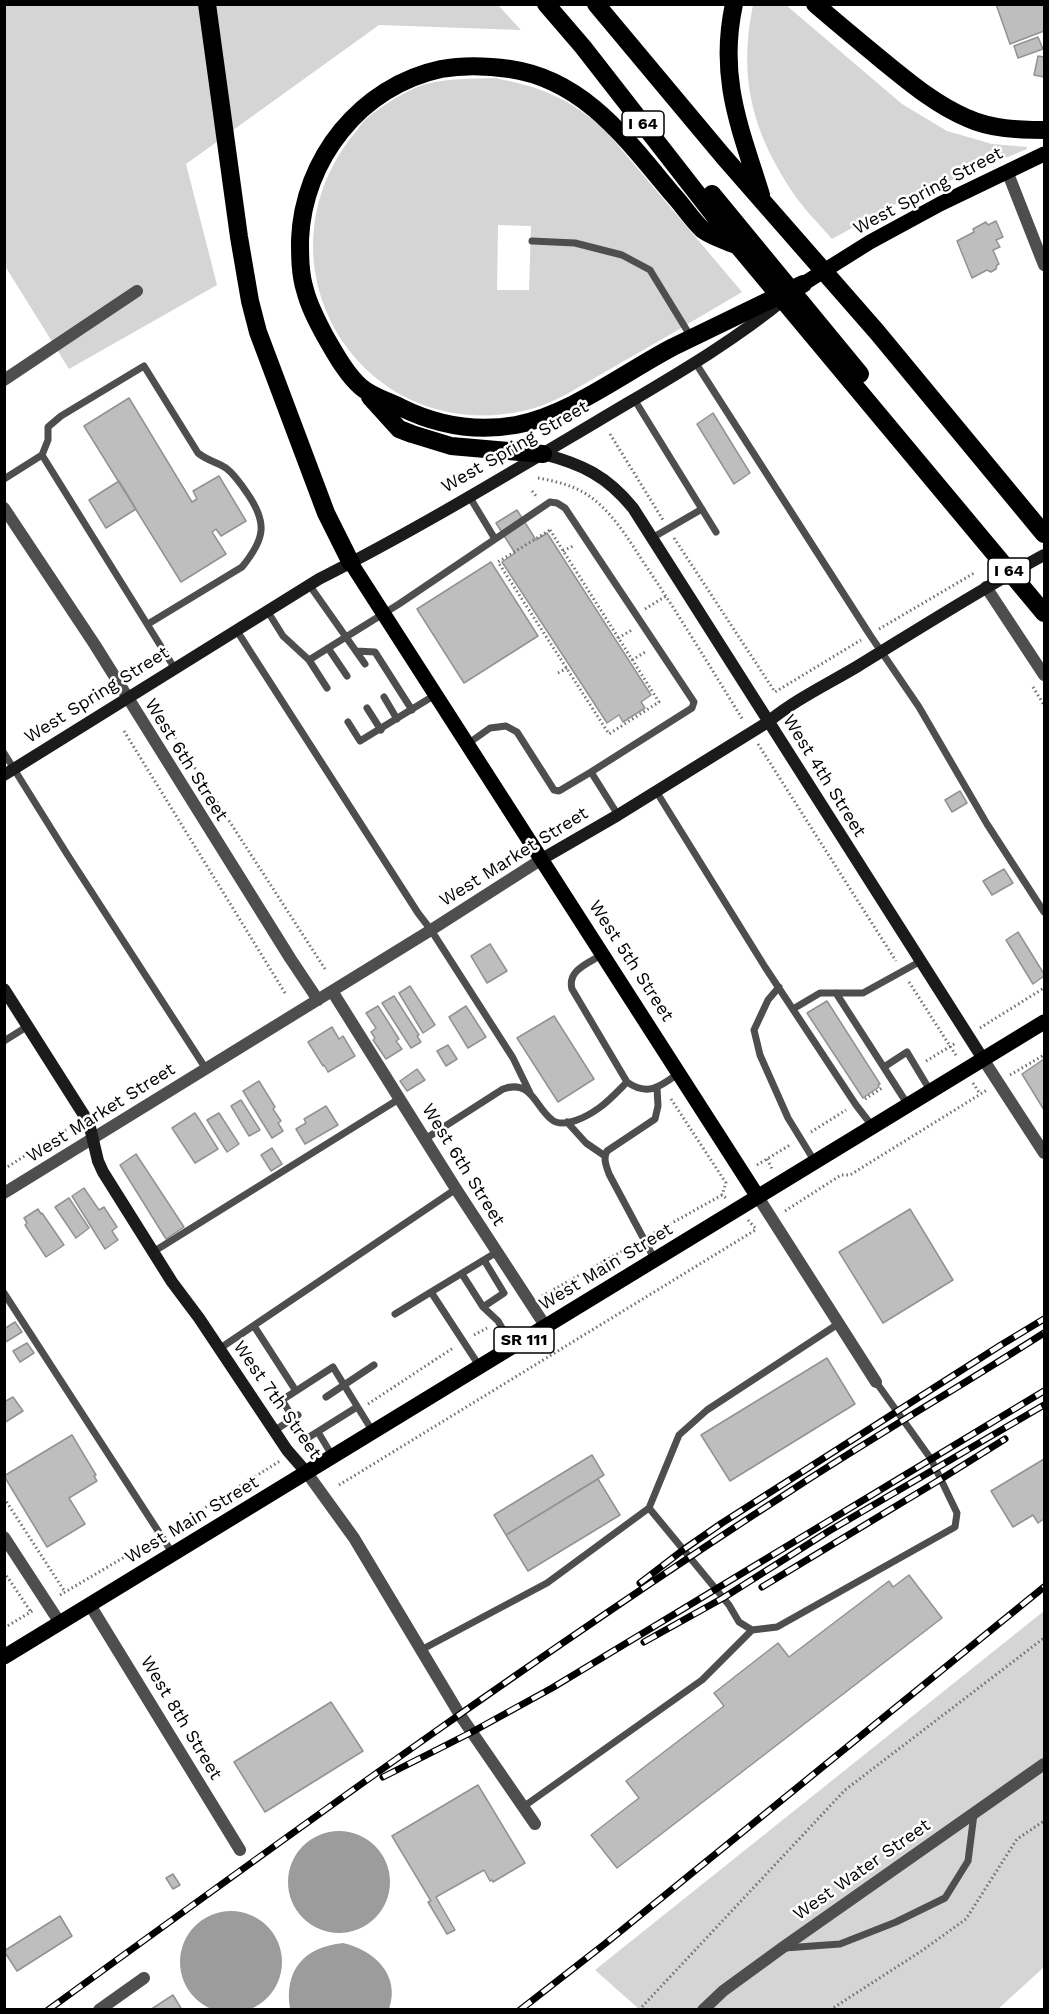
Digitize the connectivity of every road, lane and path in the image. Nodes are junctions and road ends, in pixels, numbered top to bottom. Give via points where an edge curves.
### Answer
1 (207, 4) edge
2 (546, 4) edge
3 (556, 4) edge
4 (596, 4) edge
5 (734, 4) edge
6 (815, 4) edge
7 (1044, 130) edge
8 (1044, 154) edge
9 (1007, 171) junction
10 (764, 203) junction
11 (532, 241) dead end
12 (743, 242) junction
13 (1044, 265) edge
14 (803, 284) junction
15 (137, 291) dead end
16 (692, 339) junction
17 (695, 363) junction
18 (4, 380) edge
19 (362, 389) junction
20 (634, 399) junction
21 (610, 434) dead end
22 (42, 454) junction
23 (543, 454) junction
24 (538, 478) dead end
25 (4, 479) edge
26 (469, 496) junction
27 (4, 508) edge
28 (702, 509) junction
29 (979, 525) junction
30 (668, 528) junction
31 (716, 532) dead end
32 (1044, 534) edge
33 (652, 538) junction
34 (495, 539) junction
35 (1044, 555) edge
36 (351, 563) junction
37 (976, 572) dead end
38 (310, 586) junction
39 (986, 587) junction
40 (1044, 594) edge
41 (666, 596) junction
42 (268, 612) junction
43 (383, 613) junction
44 (635, 614) junction
45 (1044, 614) edge
46 (148, 624) junction
47 (237, 631) junction
48 (870, 635) junction
49 (346, 636) junction
50 (656, 646) junction
51 (328, 648) junction
52 (356, 651) junction
53 (881, 652) junction
54 (309, 660) junction
55 (632, 660) junction
56 (365, 664) dead end
57 (567, 668) junction
58 (175, 669) junction
59 (558, 673) dead end
60 (1044, 675) edge
61 (346, 676) dead end
62 (327, 688) dead end
63 (435, 695) junction
64 (384, 697) dead end
65 (127, 699) junction
66 (367, 708) dead end
67 (412, 710) junction
68 (158, 711) dead end
69 (397, 719) junction
70 (348, 722) dead end
71 (768, 722) junction
72 (381, 730) junction
73 (124, 731) dead end
74 (751, 732) junction
75 (466, 745) junction
76 (4, 753) edge
77 (9, 772) edge
78 (591, 772) junction
79 (656, 791) junction
80 (618, 815) junction
81 (542, 859) junction
82 (1044, 912) edge
83 (431, 930) junction
84 (603, 954) junction
85 (921, 961) junction
86 (325, 969) dead end
87 (902, 972) junction
88 (779, 987) junction
89 (4, 989) edge
90 (332, 991) junction
91 (285, 993) dead end
92 (836, 993) junction
93 (318, 1000) junction
94 (793, 1009) junction
95 (1044, 1022) edge
96 (28, 1026) junction
97 (4, 1041) edge
98 (1044, 1055) edge
99 (984, 1059) junction
100 (884, 1067) junction
101 (206, 1069) junction
102 (965, 1070) junction
103 (680, 1073) junction
104 (627, 1082) junction
105 (998, 1082) junction
106 (660, 1087) junction
107 (931, 1092) junction
108 (980, 1094) junction
109 (531, 1095) junction
110 (399, 1099) junction
111 (908, 1105) junction
112 (567, 1122) junction
113 (76, 1123) dead end
114 (873, 1127) junction
115 (92, 1139) junction
116 (425, 1139) junction
117 (1044, 1153) edge
118 (605, 1156) junction
119 (815, 1162) junction
120 (4, 1169) edge
121 (456, 1189) junction
122 (4, 1193) edge
123 (722, 1195) junction
124 (758, 1197) junction
125 (738, 1210) junction
126 (772, 1219) junction
127 (756, 1229) junction
128 (644, 1238) junction
129 (153, 1252) junction
130 (497, 1252) junction
131 (484, 1260) junction
132 (655, 1260) junction
133 (462, 1274) junction
134 (431, 1292) junction
135 (4, 1293) edge
136 (529, 1303) junction
137 (483, 1307) junction
138 (395, 1314) dead end
139 (498, 1321) junction
140 (838, 1324) junction
141 (254, 1326) junction
142 (546, 1327) junction
143 (464, 1341) junction
144 (513, 1347) junction
145 (219, 1349) junction
146 (374, 1365) dead end
147 (480, 1367) junction
148 (876, 1382) joint
149 (344, 1385) junction
150 (296, 1390) junction
151 (326, 1397) dead end
152 (358, 1408) junction
153 (296, 1417) junction
154 (274, 1431) junction
155 (318, 1432) junction
156 (373, 1432) junction
157 (291, 1454) junction
158 (333, 1456) junction
159 (307, 1473) junction
160 (339, 1485) dead end
161 (4, 1498) edge
162 (649, 1508) junction
163 (161, 1535) junction
164 (4, 1537) edge
165 (173, 1554) junction
166 (4, 1572) edge
167 (65, 1593) junction
168 (47, 1603) junction
169 (90, 1605) junction
170 (31, 1612) junction
171 (60, 1623) junction
172 (4, 1628) edge
173 (752, 1630) junction
174 (1044, 1638) edge
175 (422, 1650) junction
176 (4, 1657) edge
177 (1044, 1764) edge
178 (523, 1807) junction
179 (974, 1814) junction
180 (1044, 1821) edge
181 (535, 1824) dead end
182 (240, 1850) dead end
183 (782, 1948) junction
184 (144, 1978) dead end
185 (99, 2010) edge
186 (639, 2010) edge
187 (703, 2010) edge
188 (830, 2010) edge

1 - 36 highway via 250,301 326,513
2 - 12 highway, I 64
3 - 12 highway
4 - 10 highway, I 64
5 - 10 highway via 729,26 730,88
6 - 7 highway via 939,104 968,119 998,127
8 - 9 main road, West Spring Street
9 - 13 street
9 - 14 main road, West Spring Street via 913,218
10 - 32 highway, I 64
11 - 16 lane via 576,243 622,255 650,270
12 - 19 highway via 705,231 609,120 580,96 548,79 513,69 478,66 442,69 408,80 375,98 334,138 307,195 301,222 304,288 333,350
12 - 29 highway, I 64
14 - 16 highway
14 - 17 street, West Spring Street via 759,320
15 - 18 street
16 - 19 highway via 547,416 517,425 451,425 419,416
17 - 20 street, West Spring Street
17 - 48 lane
19 - 23 highway via 399,429 412,434 451,446
20 - 23 street, West Spring Street
20 - 28 lane
21 - 30 path
22 - 25 lane
22 - 46 lane
22 - 46 lane via 48,427 144,366 198,453 237,478 255,505 261,518 261,534 242,567
23 - 26 street, West Spring Street
23 - 33 street, West 4th Street via 583,466 607,482 625,499
24 - 41 path via 572,486 597,501 616,520
26 - 34 lane
26 - 36 street, West Spring Street
27 - 65 street, West 6th Street
28 - 30 lane
28 - 31 lane
29 - 40 highway
29 - 45 highway, I 64
30 - 33 lane
30 - 48 path via 775,692
33 - 71 street, West 4th Street
34 - 43 lane
34 - 44 lane via 550,502 557,503 565,508
35 - 39 street, West Market Street
36 - 38 street, West Spring Street
36 - 43 main road, West 5th Street
37 - 48 path
38 - 42 street, West Spring Street
38 - 49 lane
39 - 53 street, West Market Street
39 - 60 street
41 - 44 path
41 - 74 path
42 - 47 street, West Spring Street
42 - 54 lane via 283,636
43 - 49 lane
43 - 63 main road, West 5th Street
44 - 50 lane
46 - 58 lane
47 - 58 street, West Spring Street
47 - 83 lane
48 - 53 lane
49 - 51 lane
49 - 52 lane
50 - 55 path
50 - 78 lane via 694,702 692,708
51 - 54 lane
51 - 61 lane
52 - 56 lane
52 - 67 lane via 375,652
53 - 71 street, West Market Street
53 - 82 lane
54 - 62 lane
55 - 57 path via 659,702 609,734
55 - 57 path via 550,530 498,562
57 - 59 path
58 - 65 street, West Spring Street
63 - 67 lane
63 - 75 main road, West 5th Street
64 - 69 lane
65 - 77 street, West Spring Street
65 - 93 street, West 6th Street
66 - 72 lane
67 - 69 lane
68 - 86 path
69 - 72 lane
70 - 72 lane via 360,741
71 - 74 street, West Market Street
71 - 85 street, West 4th Street
73 - 91 path
74 - 79 street, West Market Street
74 - 87 path
75 - 78 lane via 490,728 506,726 517,732 554,790 559,791
75 - 81 main road, West 5th Street
76 - 77 lane
77 - 101 lane
78 - 80 lane
79 - 80 street, West Market Street
79 - 88 lane
80 - 81 street, West Market Street
81 - 83 street, West Market Street
81 - 84 main road, West 5th Street
83 - 90 street, West Market Street
83 - 109 lane via 513,1058
84 - 103 main road, West 5th Street
84 - 104 lane via 576,971 571,979 572,989
85 - 87 lane
85 - 99 street, West 4th Street
87 - 92 lane via 862,993
87 - 102 path
88 - 94 lane
88 - 119 lane via 754,1030 760,1055 788,1118
89 - 96 street, West 7th Street
90 - 93 street, West Market Street
90 - 110 street, West 6th Street
92 - 94 lane via 820,993
92 - 100 lane
93 - 101 street, West Market Street
94 - 114 lane
95 - 99 main road, West Main Street / SR 111
96 - 97 lane
96 - 115 street, West 7th Street via 89,1123
98 - 105 path
99 - 102 main road, West Main Street / SR 111
99 - 105 street, West 4th Street
100 - 107 lane via 907,1052
100 - 111 lane
101 - 115 street, West Market Street
102 - 107 main road, West Main Street / SR 111
102 - 108 path
103 - 106 lane
103 - 124 main road, West 5th Street
104 - 106 lane via 638,1089
104 - 112 lane via 598,1108
105 - 108 path
105 - 117 street, West 4th Street
106 - 118 lane via 655,1119
106 - 123 path via 726,1184
107 - 111 main road, West Main Street / SR 111
108 - 126 path
109 - 112 lane via 552,1120
109 - 116 lane via 516,1087 503,1089
110 - 116 street, West 6th Street
110 - 129 lane
111 - 114 main road, West Main Street / SR 111
112 - 118 lane
113 - 120 path
114 - 119 main road, West Main Street / SR 111
115 - 122 street, West Market Street
115 - 129 street, West 7th Street via 103,1172
116 - 121 street, West 6th Street
118 - 128 lane via 609,1174
119 - 124 main road, West Main Street / SR 111
121 - 130 street, West 6th Street
121 - 141 lane
123 - 125 path
123 - 128 path
124 - 125 main road, West Main Street / SR 111
124 - 126 street, West 5th Street
125 - 127 path
125 - 132 main road, West Main Street / SR 111
126 - 127 path
126 - 140 street, West 5th Street
127 - 160 path
128 - 132 lane
128 - 136 path
129 - 145 street, West 7th Street
130 - 131 lane
130 - 136 street, West 6th Street
131 - 133 lane
131 - 137 lane via 504,1293
132 - 142 main road, West Main Street / SR 111
133 - 134 lane
133 - 137 lane
134 - 138 lane
134 - 143 lane
135 - 163 lane
136 - 142 street, West 6th Street
137 - 139 lane
139 - 143 path
139 - 144 lane
140 - 148 street, West 5th Street
140 - 162 lane via 707,1410 679,1435
141 - 145 lane
141 - 150 lane
142 - 144 main road, West Main Street / SR 111
143 - 147 lane
143 - 152 path
144 - 147 main road, West Main Street / SR 111
145 - 154 street, West 7th Street
146 - 149 lane
147 - 156 main road, West Main Street / SR 111
148 - 173 lane via 931,1460 957,1513 955,1527 777,1627
149 - 150 lane via 333,1367
149 - 151 lane
149 - 152 lane
150 - 153 lane via 282,1400
152 - 155 lane
152 - 156 lane
153 - 154 lane
153 - 155 lane via 306,1439
154 - 157 street, West 7th Street
155 - 158 lane
156 - 158 main road, West Main Street / SR 111
157 - 159 street, West 7th Street
157 - 163 path
158 - 159 main road, West Main Street / SR 111
159 - 165 main road, West Main Street / SR 111
159 - 175 street, West 7th Street via 354,1538
161 - 167 path
162 - 173 lane via 740,1622
162 - 175 lane via 547,1583
163 - 165 lane
163 - 167 path
164 - 168 street
165 - 169 main road, West Main Street / SR 111
166 - 170 path
167 - 168 path
168 - 170 path
168 - 171 street
169 - 171 main road, West Main Street / SR 111
169 - 182 street, West 8th Street
170 - 172 path
171 - 176 main road, West Main Street / SR 111
173 - 178 lane via 702,1680
174 - 186 path via 845,1790
175 - 178 street, West 7th Street via 460,1715
177 - 179 street, West Water Street
178 - 181 street, West 7th Street
179 - 183 street, West Water Street
179 - 183 lane via 968,1861 945,1898 840,1944
180 - 188 path via 1017,1839 966,1919
183 - 187 street, West Water Street
184 - 185 street

